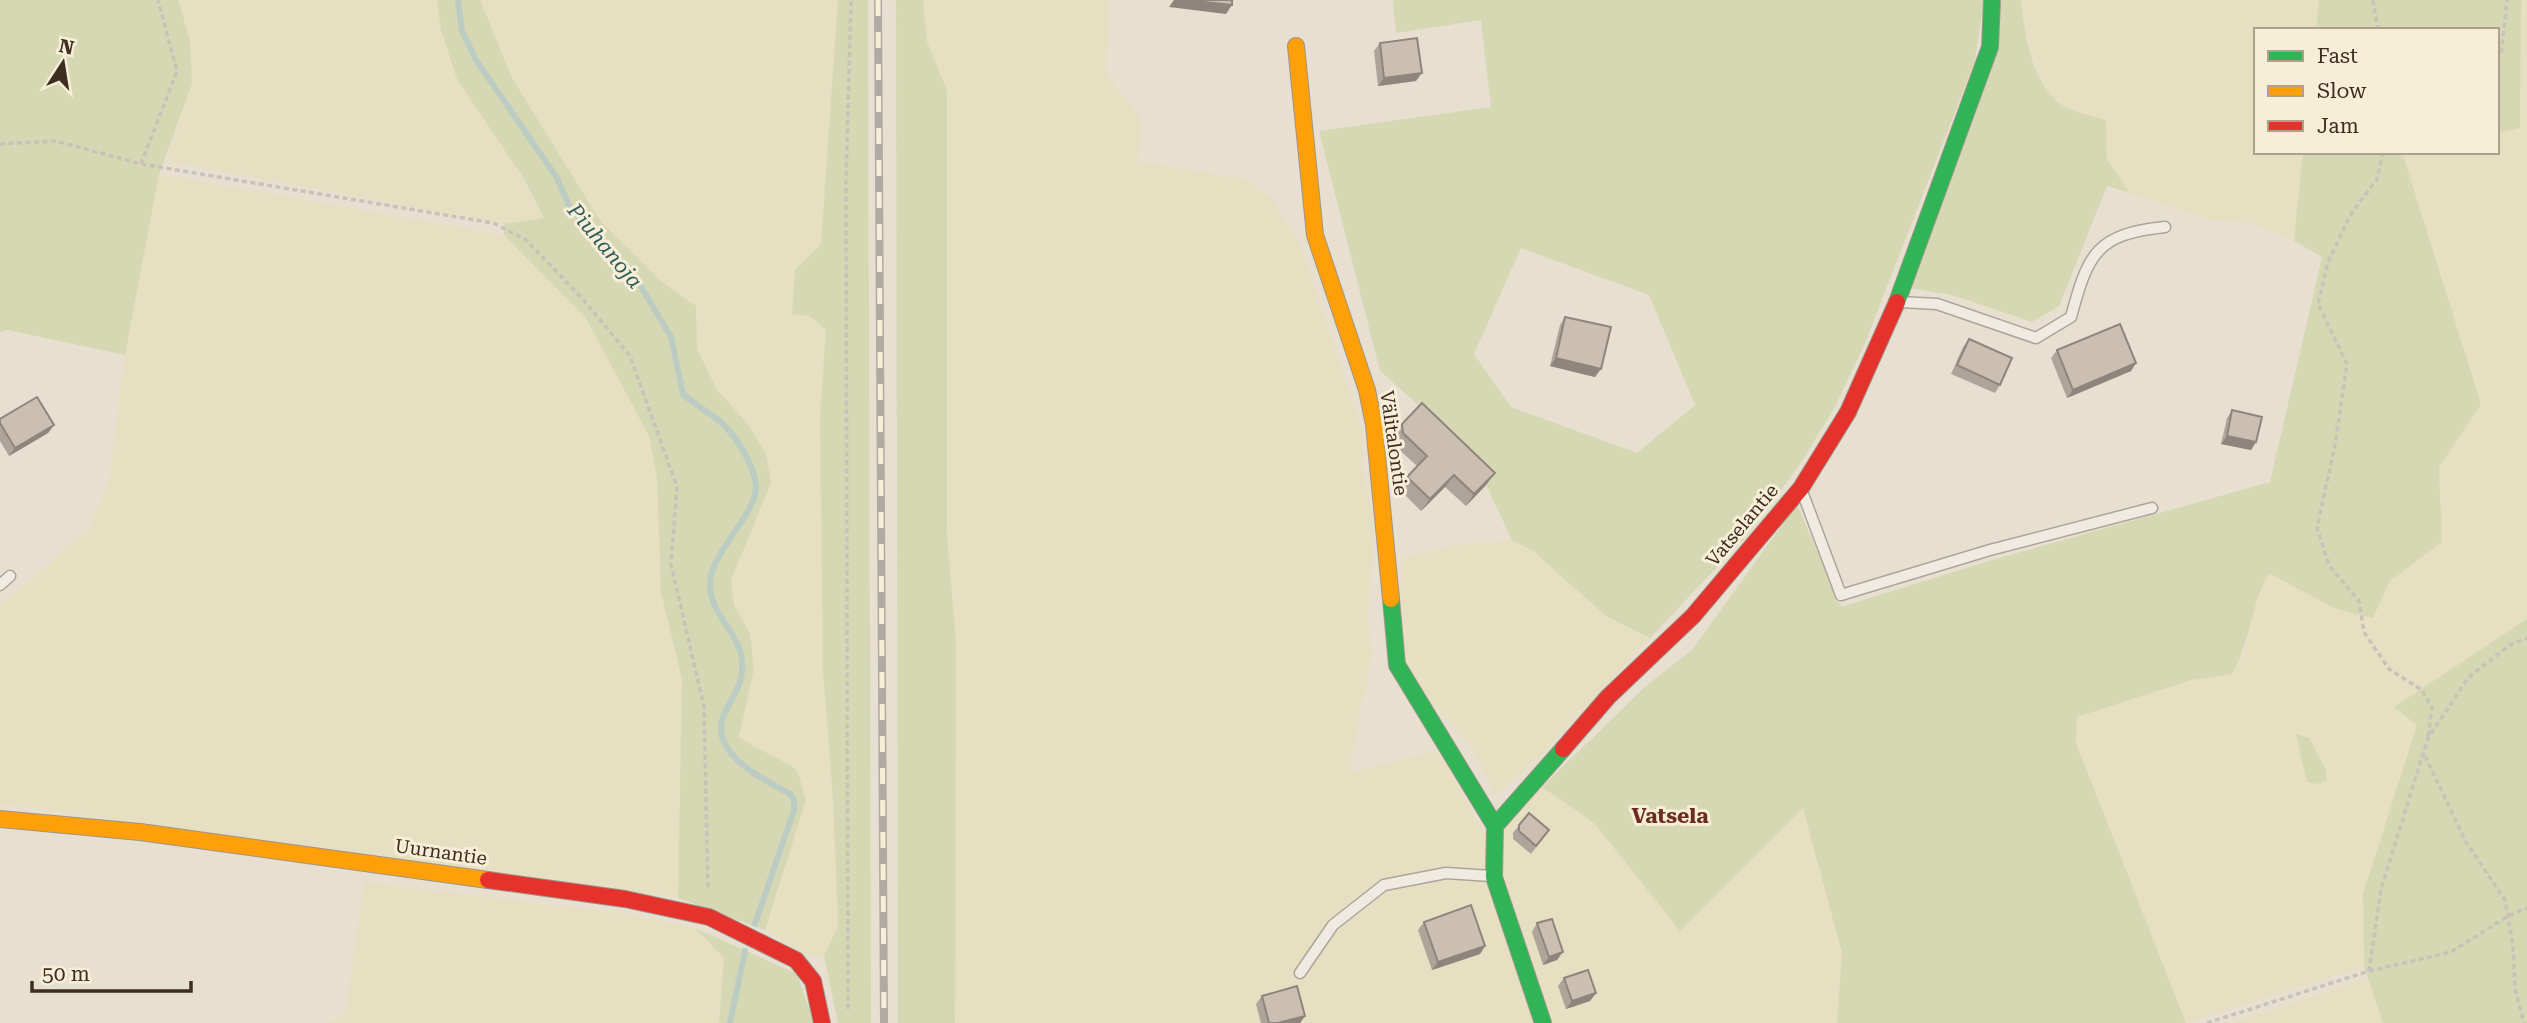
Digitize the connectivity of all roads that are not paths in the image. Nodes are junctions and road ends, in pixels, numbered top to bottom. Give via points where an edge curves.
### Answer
1 (1993, 0) edge
2 (1296, 46) dead end
3 (2165, 227) dead end
4 (1897, 302) junction
5 (1801, 488) junction
6 (2152, 508) dead end
7 (10, 576) dead end
8 (0, 585) edge
9 (0, 819) edge
10 (1495, 826) junction
11 (1494, 877) junction
12 (1300, 973) dead end
13 (822, 1023) edge
14 (1543, 1023) edge

1 - 4 street, Vatselantie via 1990,47
2 - 10 street, Välitalontie via 1315,235 1367,390 1374,425 1396,665
3 - 4 lane via 2131,231 2104,245 2083,271 2071,317 2036,338 1937,304
4 - 5 street, Vatselantie via 1848,412
5 - 6 lane via 1841,595
5 - 10 street, Vatselantie via 1693,616 1608,697
7 - 8 lane
9 - 13 street, Uurnantie via 140,832 494,880 709,917 796,960 813,981
10 - 11 street
11 - 12 lane via 1446,873 1384,884 1333,925
11 - 14 street

